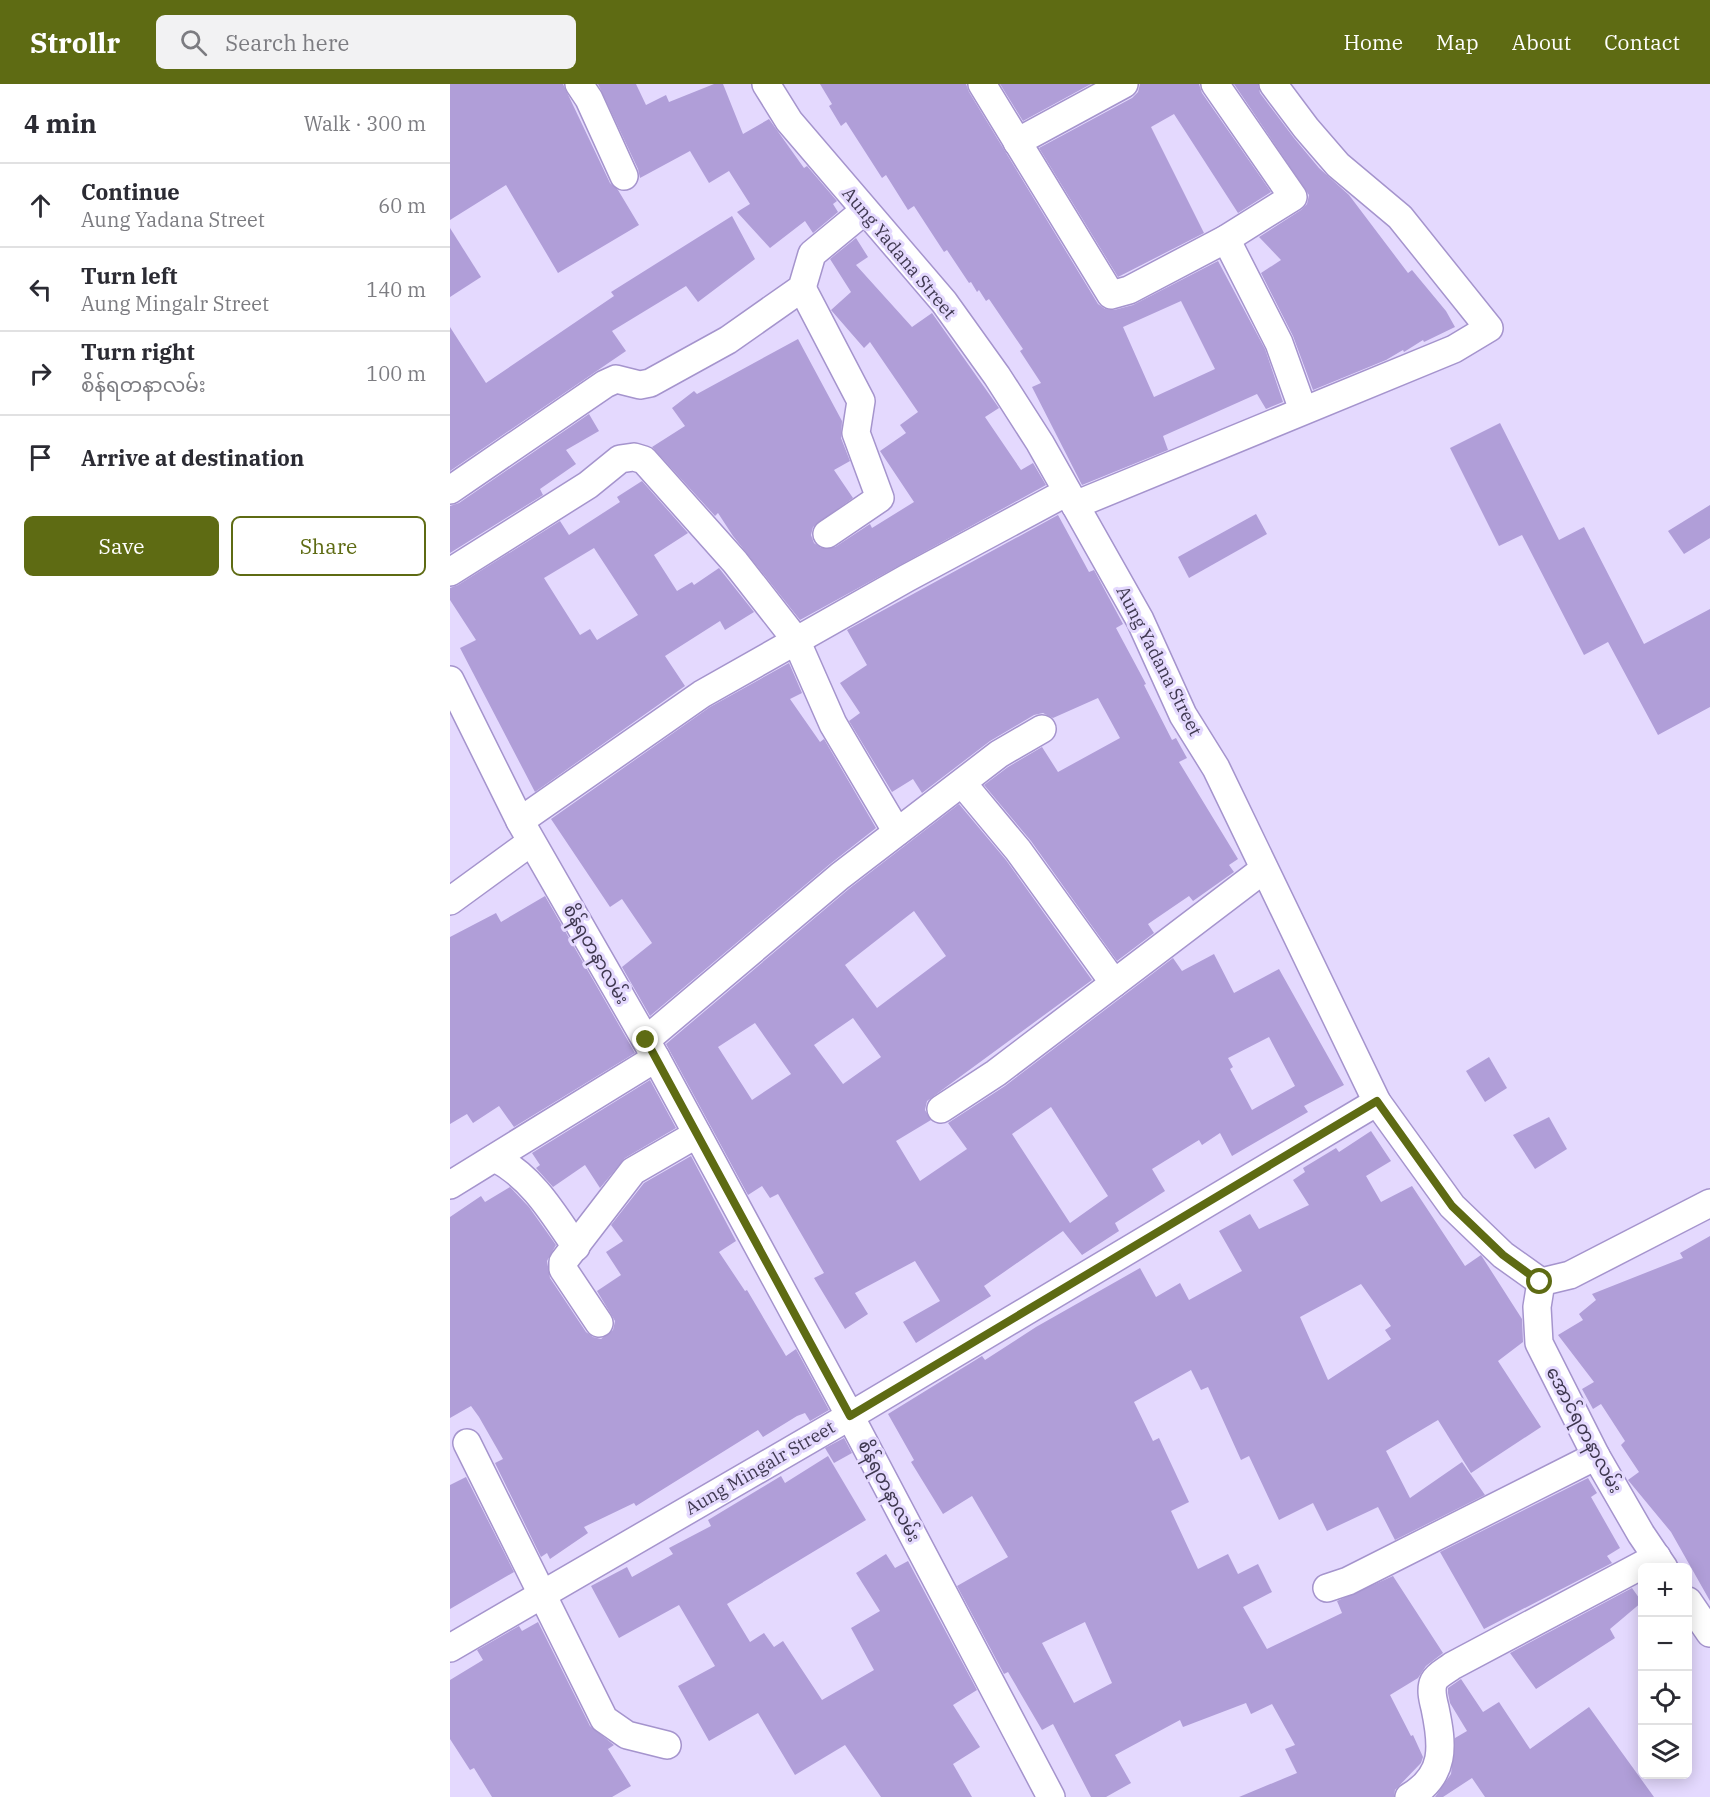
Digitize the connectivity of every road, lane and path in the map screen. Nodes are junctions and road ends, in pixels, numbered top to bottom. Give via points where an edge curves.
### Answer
1 (579, 84) edge
2 (766, 84) edge
3 (982, 84) edge
4 (1124, 84) edge
5 (1215, 84) edge
6 (1273, 84) edge
7 (1017, 142) junction
8 (624, 176) dead end
9 (864, 211) junction
10 (1226, 239) junction
11 (802, 288) junction
12 (1303, 410) junction
13 (450, 490) edge
14 (1071, 499) junction
15 (827, 534) dead end
16 (450, 573) edge
17 (796, 640) junction
18 (450, 680) edge
19 (459, 722) edge
20 (1042, 729) dead end
21 (963, 784) junction
22 (525, 832) junction
23 (897, 832) junction
24 (1263, 870) junction
25 (450, 902) edge
26 (1114, 983) junction
27 (651, 1049) junction
28 (1377, 1101) junction
29 (941, 1109) dead end
30 (697, 1134) junction
31 (495, 1158) junction
32 (450, 1185) edge
33 (1710, 1203) edge
34 (576, 1247) junction
35 (1540, 1282) junction
36 (599, 1323) dead end
37 (850, 1416) junction
38 (467, 1443) dead end
39 (1596, 1456) junction
40 (1660, 1562) edge
41 (1328, 1588) dead end
42 (541, 1595) junction
43 (1692, 1607) edge
44 (1710, 1633) edge
45 (450, 1648) edge
46 (667, 1745) dead end
47 (1051, 1797) edge
48 (1409, 1797) edge

1 - 8 street
2 - 9 street, Aung Yadana Street via 789,121
3 - 7 street
4 - 7 street
5 - 10 street via 1293,197
6 - 12 street via 1338,165 1400,217 1489,328 1454,349
7 - 10 street via 1111,295 1129,290
9 - 11 street via 812,254
9 - 14 street, Aung Yadana Street via 944,302 984,357
10 - 12 street via 1279,343
11 - 13 street via 728,340 650,383 640,385 616,379 605,384
11 - 15 street via 861,401 856,433 880,498
12 - 14 street
14 - 17 street
14 - 24 street, Aung Yadana Street via 1140,620 1183,715 1216,768
16 - 17 street via 588,485 620,459 634,457 644,460 660,475
17 - 22 street via 702,693
17 - 23 street via 832,724
18 - 19 street, စိန်ရတနာလမ်း
19 - 22 street, စိန်ရတနာလမ်း
20 - 21 street via 999,754
21 - 23 street
21 - 26 street via 1018,850
22 - 25 street
22 - 27 street, စိန်ရတနာလမ်း
23 - 27 street via 840,876
24 - 26 street
24 - 28 street, Aung Yadana Street
26 - 29 street via 996,1073
27 - 30 street, စိန်ရတနာလမ်း
27 - 31 street
28 - 35 street, Aung Yadana Street via 1452,1206 1503,1255
28 - 37 street, Aung Mingalr Street
30 - 34 street via 633,1171
30 - 37 street, စိန်ရတနာလမ်း
31 - 32 street
31 - 34 street via 513,1167 532,1186
33 - 35 street via 1570,1275
34 - 36 street via 562,1262 563,1269
35 - 39 street, အောင်ရတနာလမ်း via 1539,1343
37 - 42 street, Aung Mingalr Street
37 - 47 street, စိန်ရတနာလမ်း
38 - 42 street
39 - 40 street, အောင်ရတနာလမ်း
39 - 41 street
40 - 48 street via 1452,1666 1434,1681 1432,1694 1441,1735 1438,1768 1422,1789
42 - 45 street, Aung Mingalr Street
42 - 46 street via 604,1719 627,1735
43 - 44 street

